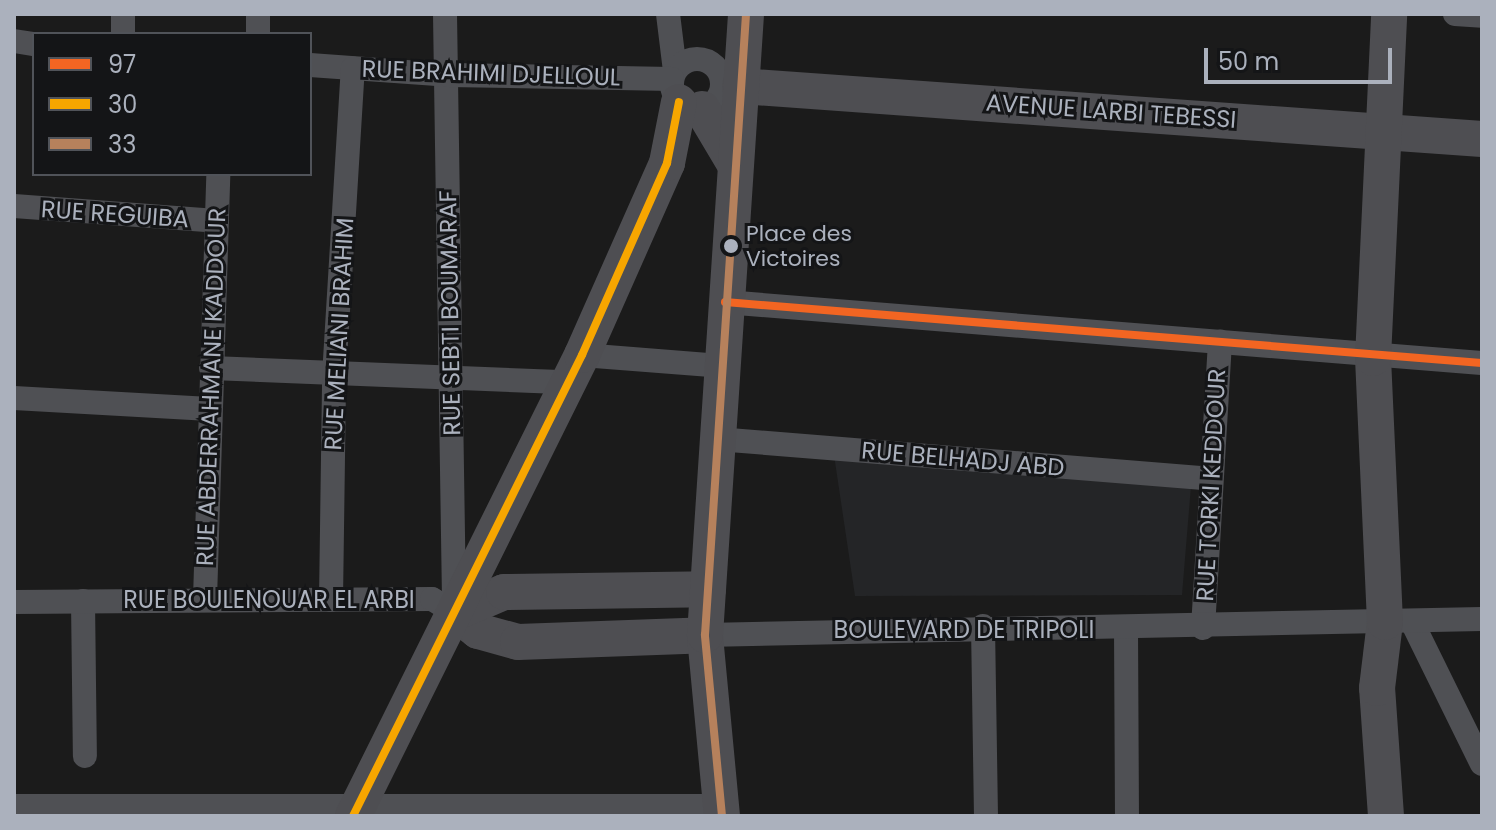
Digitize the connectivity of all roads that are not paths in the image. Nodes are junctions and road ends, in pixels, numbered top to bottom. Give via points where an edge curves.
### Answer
1 (445, 14) edge
2 (668, 14) edge
3 (1389, 14) edge
4 (1455, 14) edge
5 (1482, 16) edge
6 (745, 22) edge
7 (312, 65) edge
8 (353, 69) junction
9 (448, 75) junction
10 (728, 77) junction
11 (682, 90) junction
12 (1383, 129) junction
13 (1482, 139) edge
14 (734, 163) junction
15 (218, 176) edge
16 (14, 206) edge
17 (216, 221) junction
18 (725, 302) junction
19 (1220, 342) junction
20 (1373, 358) junction
21 (1482, 363) edge
22 (721, 366) junction
23 (211, 368) junction
24 (574, 368) junction
25 (334, 376) junction
26 (450, 377) junction
27 (14, 398) edge
28 (210, 409) junction
29 (717, 439) junction
30 (1209, 479) junction
31 (708, 589) junction
32 (205, 599) junction
33 (331, 600) junction
34 (83, 601) junction
35 (14, 602) edge
36 (455, 613) junction
37 (1482, 619) edge
38 (1398, 622) junction
39 (983, 626) junction
40 (1203, 628) junction
41 (1126, 629) junction
42 (705, 635) junction
43 (85, 756) dead end
44 (1482, 764) edge
45 (16, 810) edge
46 (448, 810) edge
47 (599, 811) edge
48 (722, 811) edge
49 (355, 812) edge
50 (986, 816) edge
51 (1127, 816) edge
52 (1386, 816) edge

1 - 9 street, RUE SEBTI BOUMARAF
2 - 11 street
3 - 12 street
4 - 5 street
6 - 10 street
7 - 8 street, RUE BRAHIMI DJELLOUL
8 - 9 street, RUE BRAHIMI DJELLOUL
8 - 25 street, RUE MELIANI BRAHIM
9 - 11 street, RUE BRAHIMI DJELLOUL
9 - 26 street, RUE SEBTI BOUMARAF
10 - 11 street via 721,93
10 - 11 street via 696,59
10 - 12 street, AVENUE LARBI TEBESSI
10 - 14 street
11 - 14 street
11 - 24 street via 667,163
12 - 13 street, AVENUE LARBI TEBESSI
12 - 20 street
14 - 18 street
15 - 17 street, RUE ABDERRAHMANE KADDOUR
16 - 17 street, RUE REGUIBA
17 - 23 street, RUE ABDERRAHMANE KADDOUR
18 - 19 street
18 - 22 street
19 - 20 street
19 - 30 street, RUE TORKI KEDDOUR
20 - 21 street
20 - 38 street
22 - 24 street
22 - 29 street
23 - 25 street
23 - 28 street, RUE ABDERRAHMANE KADDOUR
24 - 26 street
24 - 36 street
25 - 26 street
25 - 33 street, RUE MELIANI BRAHIM
26 - 36 street, RUE SEBTI BOUMARAF
27 - 28 street
28 - 32 street, RUE ABDERRAHMANE KADDOUR
29 - 30 street, RUE BELHADJ ABD
29 - 31 street
30 - 40 street, RUE TORKI KEDDOUR
31 - 36 street via 504,592
31 - 42 street
32 - 33 street, RUE BOULENOUAR EL ARBI
32 - 34 street, RUE BOULENOUAR EL ARBI
33 - 36 street, RUE BOULENOUAR EL ARBI via 432,599
34 - 35 street, RUE BOULENOUAR EL ARBI
34 - 43 street
36 - 42 street, BOULEVARD DE TRIPOLI via 478,631 518,642
36 - 49 street
37 - 38 street, BOULEVARD DE TRIPOLI
38 - 40 street, BOULEVARD DE TRIPOLI
38 - 44 street
38 - 52 street via 1377,688
39 - 41 street, BOULEVARD DE TRIPOLI
39 - 42 street, BOULEVARD DE TRIPOLI
39 - 50 street
40 - 41 street, BOULEVARD DE TRIPOLI
41 - 51 street
42 - 48 street
45 - 49 street
46 - 47 street
46 - 49 street
47 - 48 street

